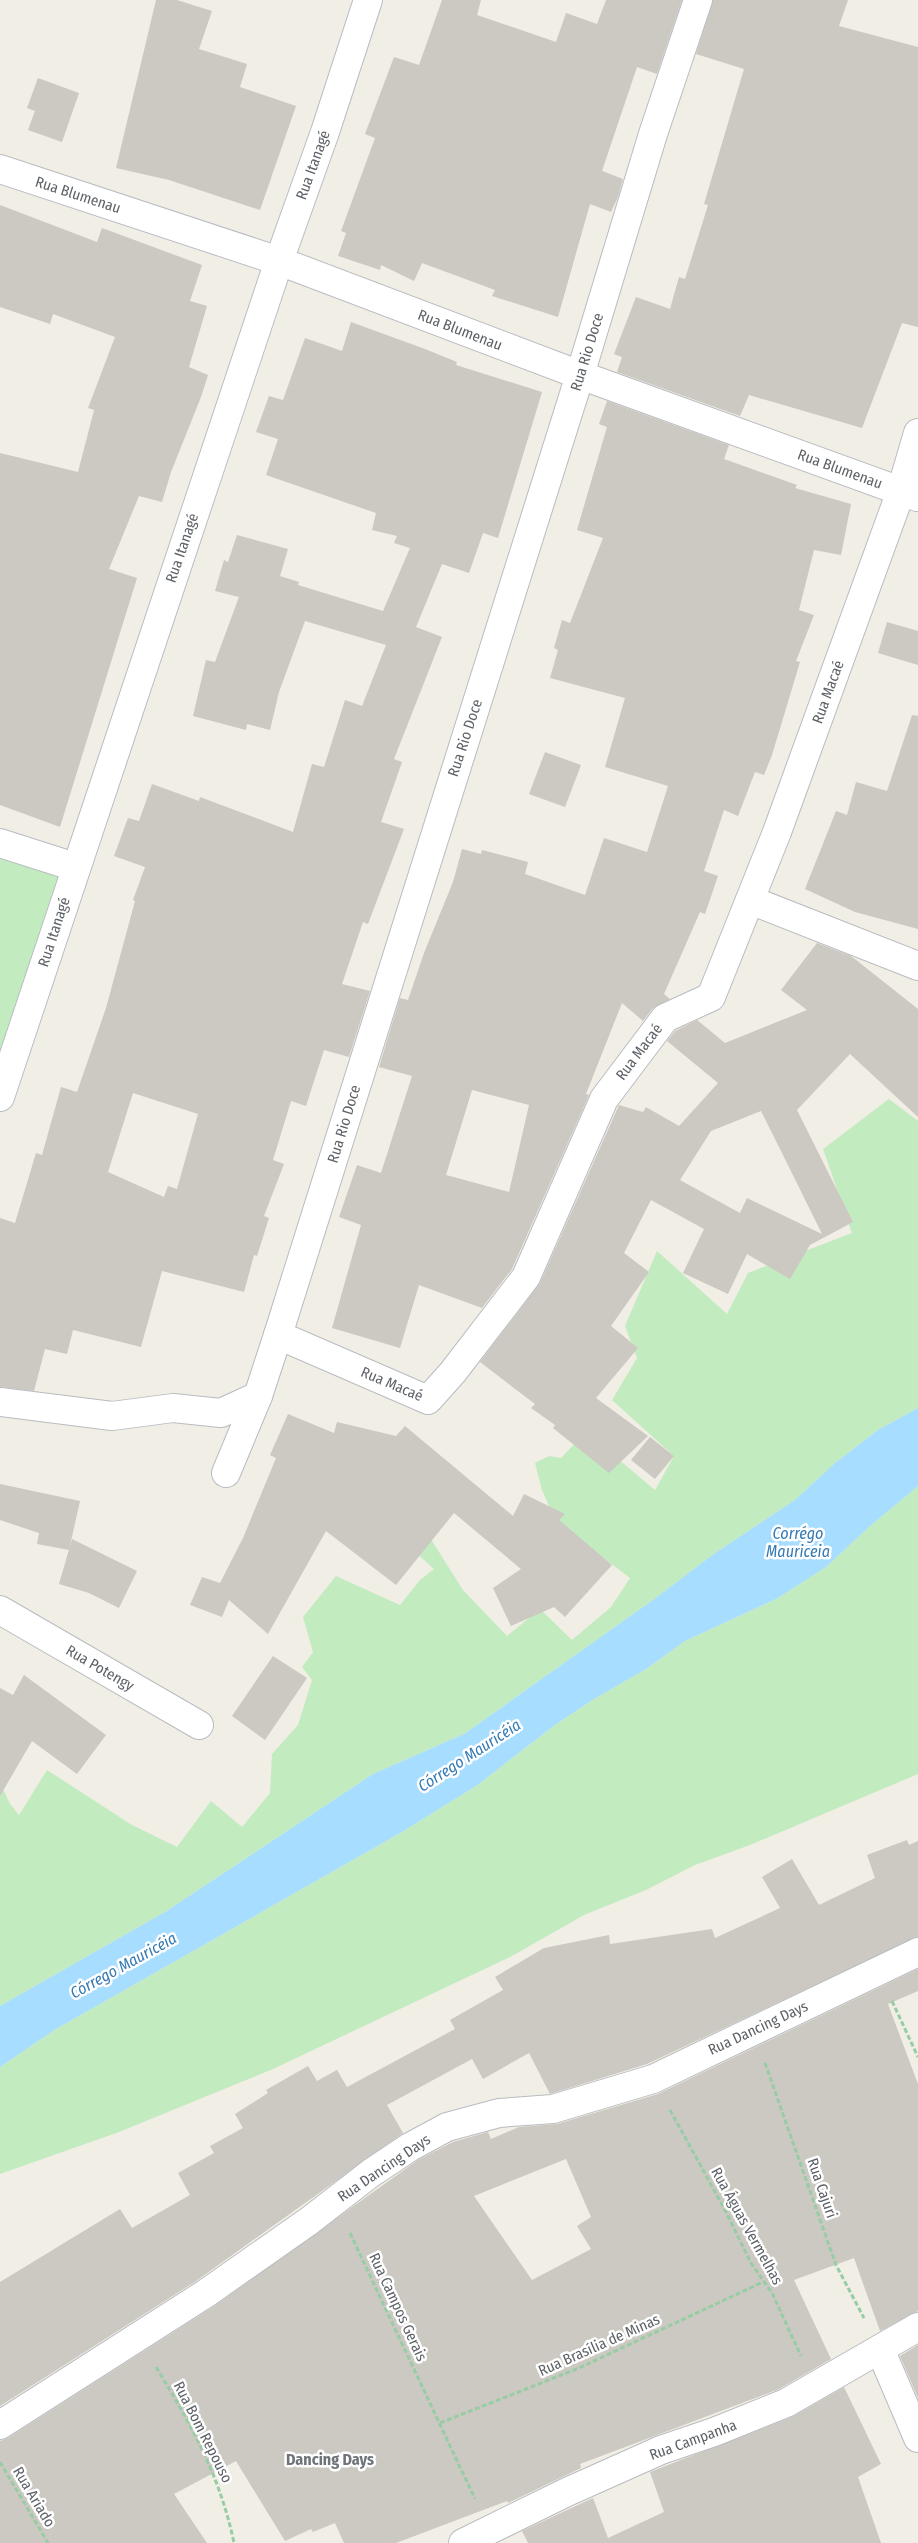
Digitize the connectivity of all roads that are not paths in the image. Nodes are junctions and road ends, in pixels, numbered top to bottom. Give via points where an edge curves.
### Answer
1 (368, 0) edge
2 (698, 0) edge
3 (0, 169) edge
4 (279, 261) junction
5 (580, 375) junction
6 (918, 433) edge
7 (909, 494) edge
8 (0, 844) edge
9 (75, 867) junction
10 (750, 900) junction
11 (918, 966) edge
12 (0, 1097) edge
13 (278, 1335) junction
14 (258, 1396) junction
15 (0, 1402) edge
16 (226, 1473) dead end
17 (0, 1610) edge
18 (200, 1725) dead end
19 (918, 1952) edge
20 (918, 2327) edge
21 (880, 2349) junction
22 (0, 2425) edge
23 (918, 2438) edge
24 (463, 2543) edge

1 - 4 street, Rua Itanagé via 326,132
2 - 5 street, Rua Rio Doce via 653,134
3 - 4 street, Rua Blumenau
4 - 5 street, Rua Blumenau
4 - 9 street, Rua Itanagé
5 - 7 street, Rua Blumenau
5 - 13 street, Rua Rio Doce
6 - 7 street, Rua Macaé
7 - 10 street, Rua Macaé
8 - 9 street
9 - 12 street, Rua Itanagé
10 - 11 street
10 - 13 street, Rua Macaé via 710,997 665,1018 604,1099 526,1276 428,1400
13 - 14 street, Rua Rio Doce
14 - 15 street via 221,1413 173,1408 112,1416
14 - 16 street, Rua Rio Doce
17 - 18 street, Rua Potengy
19 - 22 street, Rua Dancing Days via 653,2079 553,2109 499,2112 447,2127 410,2147 205,2294
20 - 21 street, Rua Campanha
21 - 23 street
21 - 24 street, Rua Campanha via 816,2388 749,2420 661,2450

